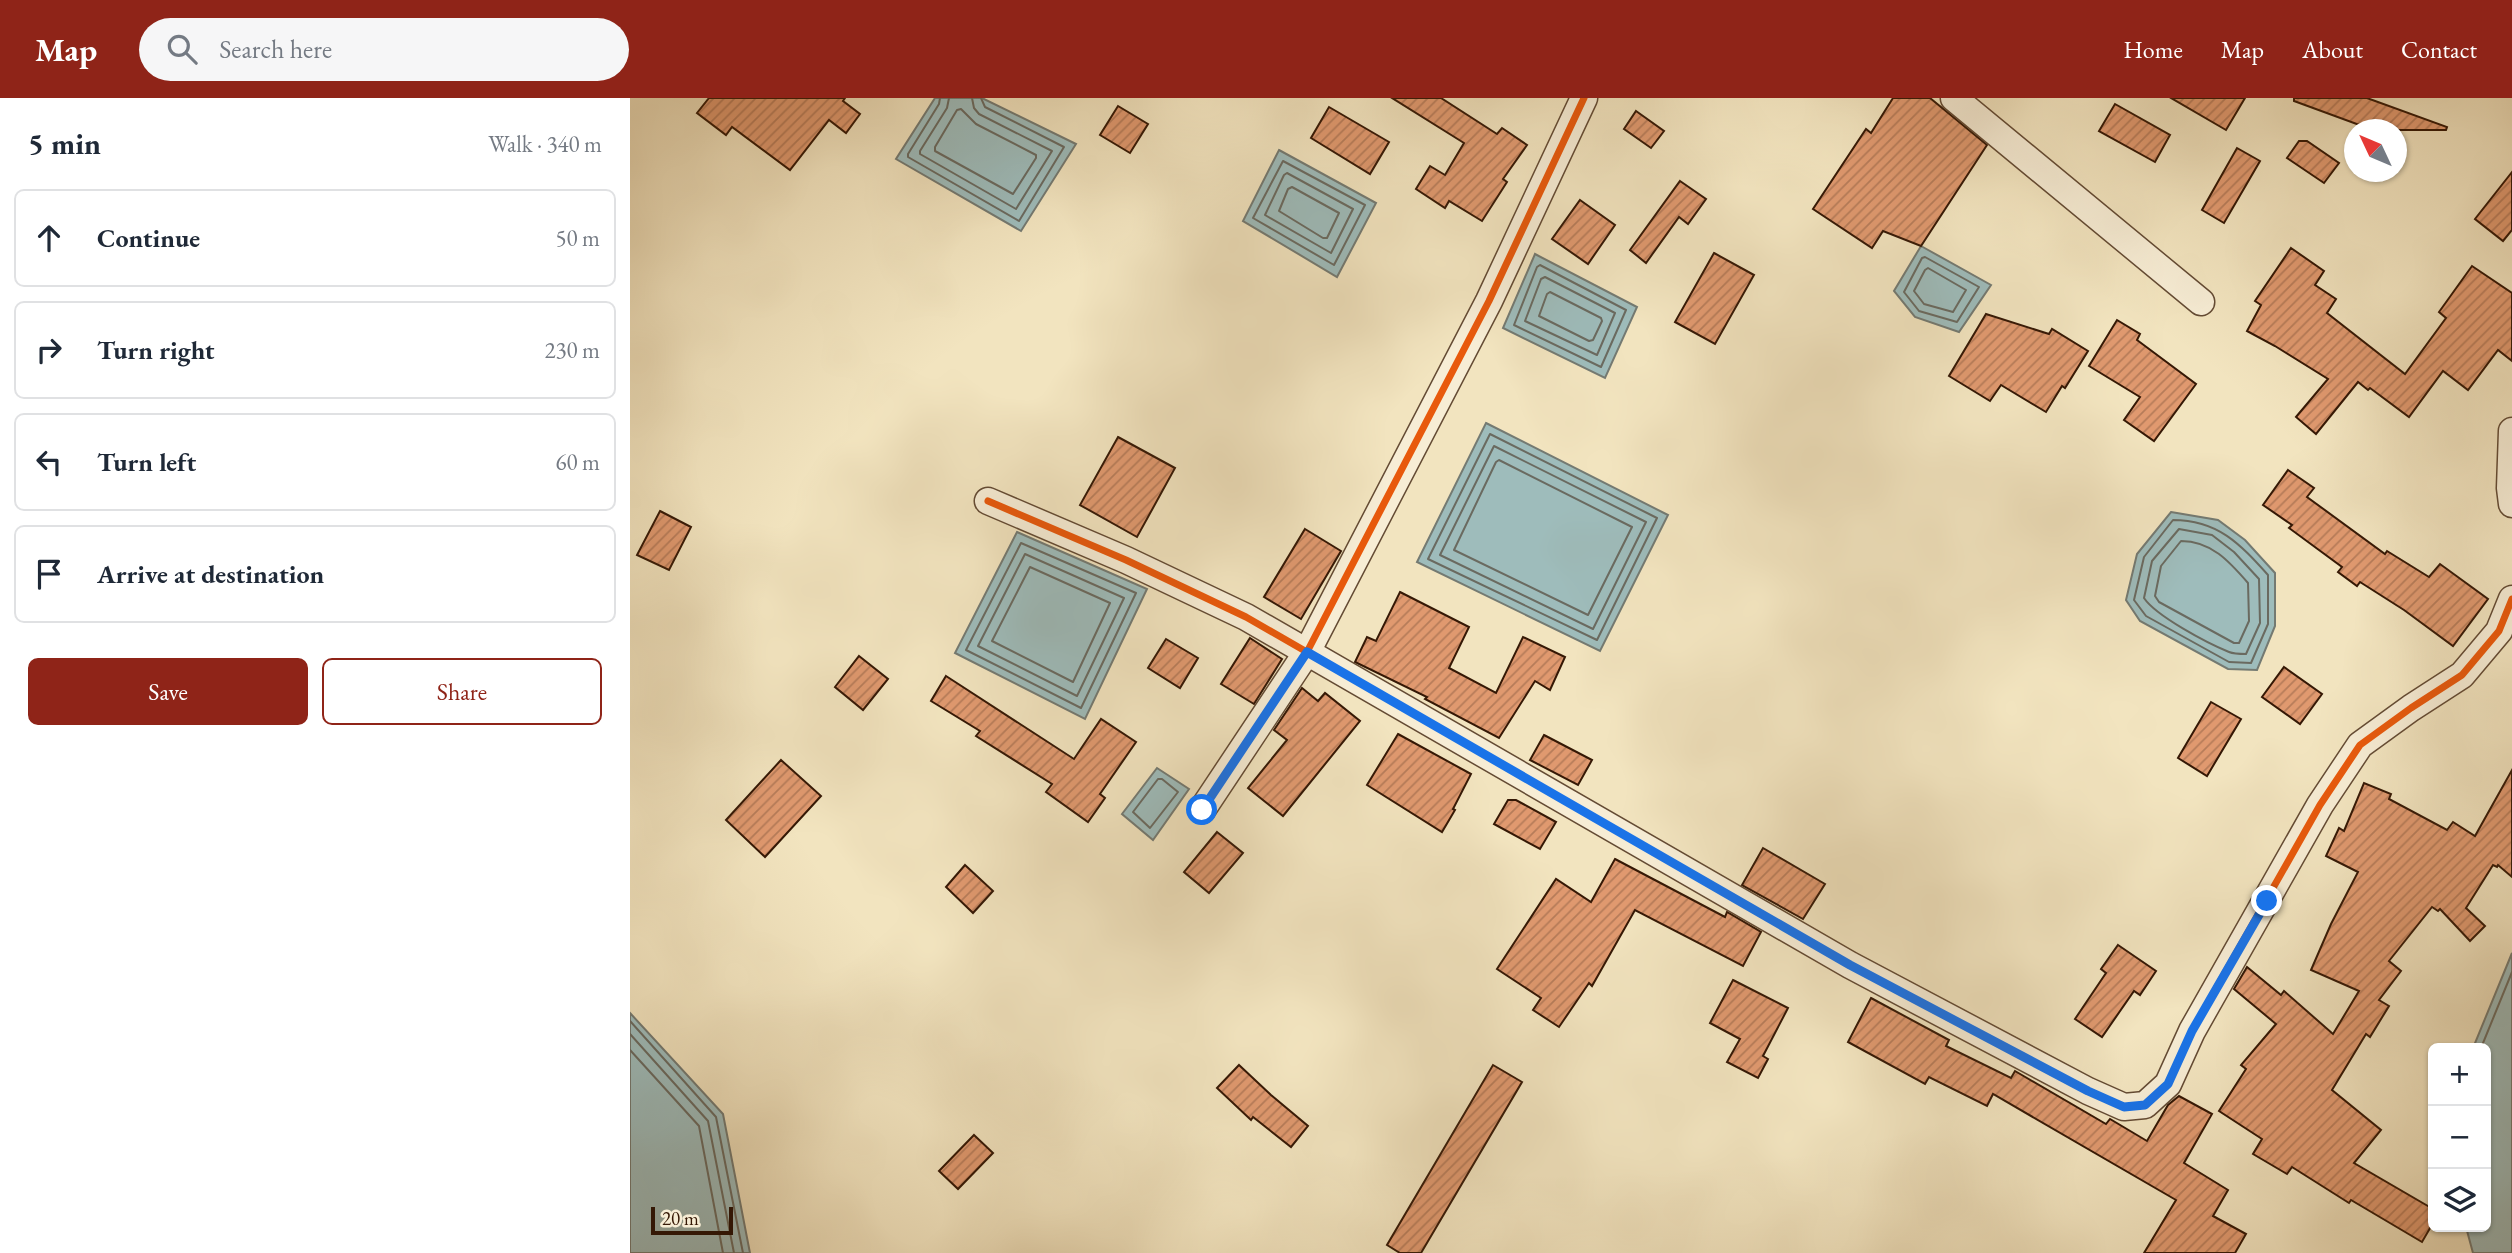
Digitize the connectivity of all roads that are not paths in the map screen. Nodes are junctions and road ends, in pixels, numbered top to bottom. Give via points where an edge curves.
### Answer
1 (1584, 98) edge
2 (1954, 98) edge
3 (2201, 302) dead end
4 (2512, 431) edge
5 (988, 501) dead end
6 (2512, 503) edge
7 (2512, 599) edge
8 (1307, 652) junction
9 (1202, 810) dead end

1 - 8 street via 1489,301
2 - 3 street
4 - 6 street
5 - 8 street via 1126,560 1246,617
7 - 8 street via 2499,631 2462,675 2360,745 2319,805 2192,1031 2168,1084 2145,1105 2124,1107 1850,965
8 - 9 street

